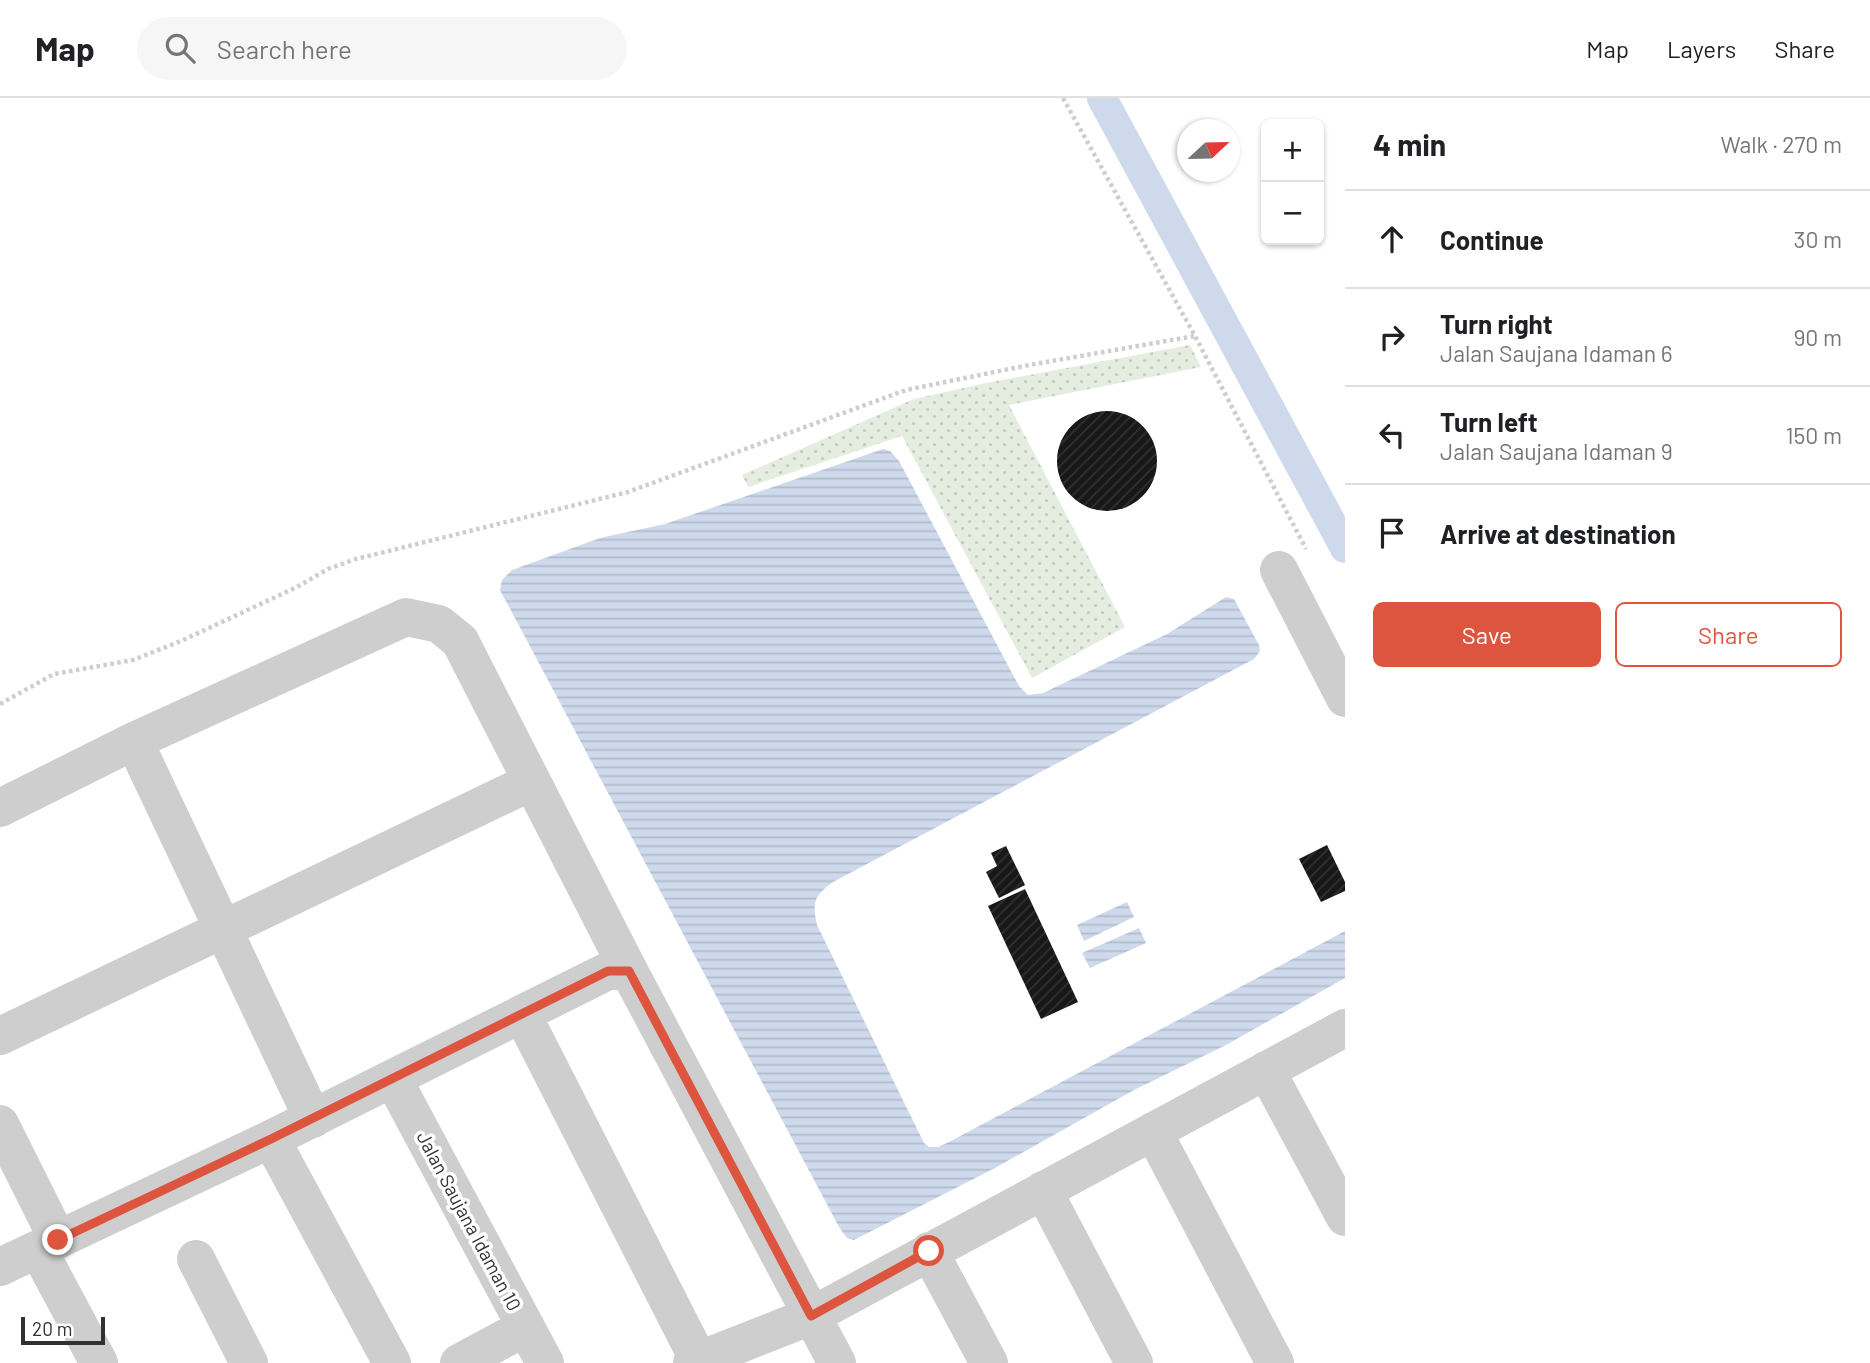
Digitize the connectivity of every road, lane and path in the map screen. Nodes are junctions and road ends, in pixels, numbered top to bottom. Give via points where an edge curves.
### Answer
1 (1063, 98) edge
2 (1195, 336) junction
3 (1293, 561) joint
4 (1345, 698) edge
5 (0, 704) edge
6 (134, 741) junction
7 (531, 782) junction
8 (0, 808) edge
9 (223, 930) junction
10 (629, 971) junction
11 (522, 1014) junction
12 (1345, 1028) edge
13 (0, 1036) edge
14 (1266, 1070) junction
15 (393, 1079) junction
16 (313, 1119) junction
17 (0, 1124) edge
18 (1153, 1131) junction
19 (271, 1139) junction
20 (1043, 1190) junction
21 (1345, 1217) edge
22 (48, 1245) junction
23 (929, 1251) junction
24 (196, 1259) dead end
25 (0, 1267) edge
26 (811, 1316) junction
27 (526, 1327) junction
28 (697, 1362) edge
29 (99, 1363) edge
30 (249, 1363) edge
31 (393, 1363) edge
32 (459, 1363) edge
33 (545, 1363) edge
34 (836, 1363) edge
35 (989, 1363) edge
36 (1134, 1363) edge
37 (1275, 1363) edge

1 - 2 path
2 - 3 path
2 - 5 path via 906,390 628,492 356,559 181,641 133,660 54,674
3 - 4 street
6 - 7 street via 406,617 439,624 460,641
6 - 8 street
6 - 9 street
7 - 9 street
7 - 10 street
9 - 13 street
9 - 16 street
10 - 11 street via 608,971
10 - 26 street
11 - 15 street
11 - 28 street
12 - 14 street
14 - 18 street
14 - 21 street
15 - 16 street
15 - 27 street, Jalan Saujana Idaman 10
16 - 19 street
17 - 22 street
18 - 20 street
18 - 37 street
19 - 22 street
19 - 31 street
20 - 23 street
20 - 36 street
22 - 25 street
22 - 29 street
23 - 26 street
23 - 35 street
24 - 30 street
26 - 28 street
26 - 34 street
27 - 32 street
27 - 33 street, Jalan Saujana Idaman 10

